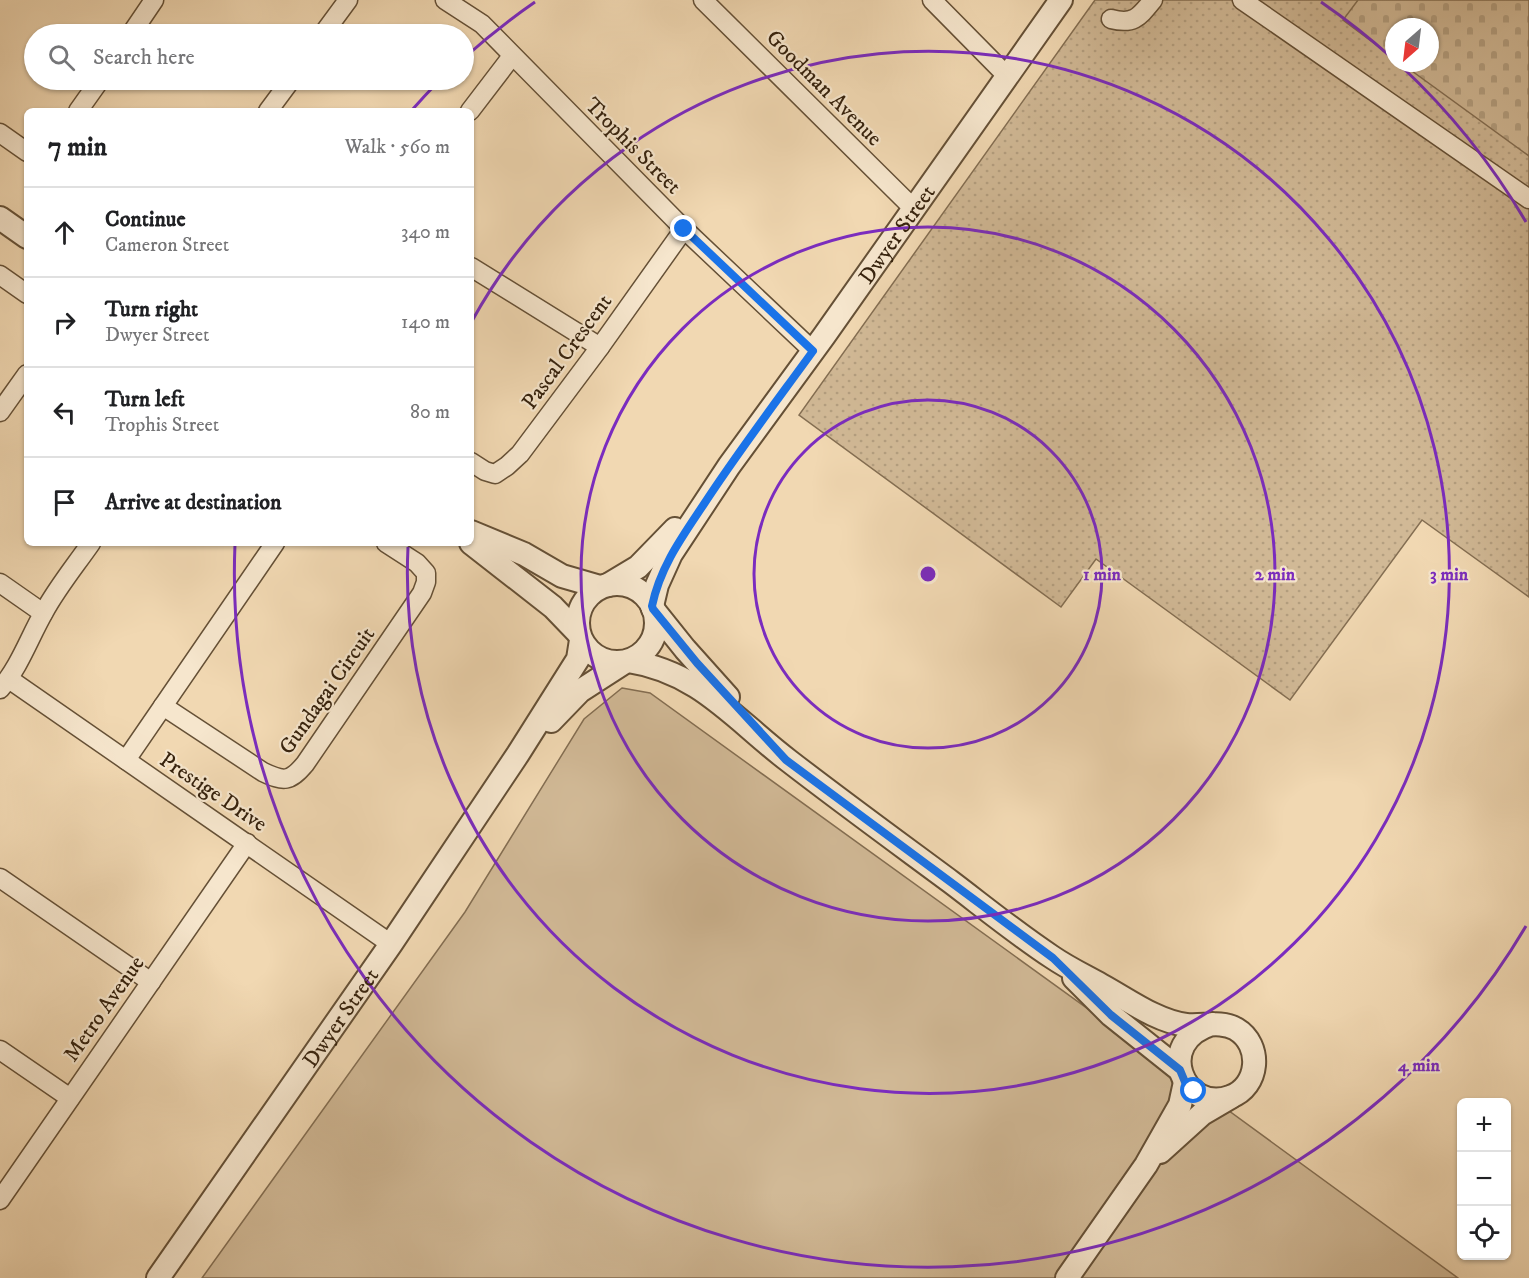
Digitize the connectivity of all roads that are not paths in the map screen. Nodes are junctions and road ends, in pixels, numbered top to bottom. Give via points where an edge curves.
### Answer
1 (154, 0) edge
2 (348, 0) edge
3 (445, 0) edge
4 (703, 0) edge
5 (932, 0) edge
6 (1061, 0) edge
7 (1153, 0) edge
8 (1242, 0) edge
9 (1111, 19) dead end
10 (138, 24) edge
11 (330, 24) edge
12 (512, 56) junction
13 (1007, 76) junction
14 (93, 90) edge
15 (284, 90) edge
16 (80, 108) edge
17 (270, 108) edge
18 (472, 108) edge
19 (0, 133) edge
20 (24, 150) edge
21 (1529, 199) edge
22 (914, 209) junction
23 (0, 218) edge
24 (684, 229) junction
25 (24, 235) edge
26 (474, 269) edge
27 (0, 275) edge
28 (24, 292) edge
29 (600, 347) junction
30 (813, 351) junction
31 (24, 378) edge
32 (0, 412) edge
33 (474, 464) edge
34 (729, 466) junction
35 (474, 533) edge
36 (474, 545) edge
37 (89, 546) edge
38 (272, 546) edge
39 (391, 546) edge
40 (0, 583) edge
41 (604, 586) junction
42 (653, 608) junction
43 (43, 613) junction
44 (580, 637) junction
45 (626, 661) junction
46 (4, 684) edge
47 (163, 706) junction
48 (518, 754) junction
49 (126, 760) junction
50 (786, 760) junction
51 (247, 843) junction
52 (0, 878) edge
53 (390, 944) junction
54 (1053, 958) junction
55 (151, 982) junction
56 (1212, 1024) junction
57 (0, 1050) edge
58 (1183, 1076) junction
59 (1236, 1094) junction
60 (70, 1098) junction
61 (1146, 1165) junction
62 (0, 1200) edge
63 (158, 1278) edge
64 (1068, 1278) edge

1 - 10 street
2 - 11 street
3 - 12 street, Trophis Street via 482,24
4 - 22 street, Goodman Avenue
5 - 13 street
6 - 13 street, Dwyer Street
7 - 9 street via 1132,21
8 - 21 street
12 - 18 street
12 - 24 street, Trophis Street
13 - 22 street, Dwyer Street
14 - 16 street
15 - 17 street
19 - 20 street
22 - 30 street, Dwyer Street
23 - 25 street
24 - 29 street, Pascal Crescent
24 - 30 street, Trophis Street
26 - 29 street
27 - 28 street
29 - 33 street, Pascal Crescent via 520,454 495,474
30 - 34 street, Dwyer Street
31 - 32 street
34 - 41 street, Dwyer Street via 638,567
34 - 42 street, Dwyer Street via 671,554 657,585
35 - 41 street via 524,554 562,576
36 - 44 street via 554,607
37 - 43 street
38 - 47 street
39 - 47 street, Gundagai Circuit via 417,563 426,573 426,582 297,774 280,780 263,772
40 - 43 street
41 - 42 street via 621,584 634,588
41 - 44 street via 591,593 579,611
42 - 45 street via 656,619 652,640 638,657
42 - 50 street via 697,663
43 - 46 street
44 - 45 street via 587,649 604,661
44 - 48 street, Dwyer Street via 578,659
45 - 48 street, Dwyer Street via 580,691
45 - 50 street via 651,665 687,680 713,697
46 - 49 street, Prestige Drive
47 - 49 street
48 - 53 street, Dwyer Street
49 - 51 street, Prestige Drive
50 - 54 street
51 - 53 street, Prestige Drive
51 - 55 street, Metro Avenue
52 - 55 street
53 - 63 street, Dwyer Street
54 - 56 street via 1159,1017 1186,1025
54 - 58 street via 1111,1015
55 - 60 street, Metro Avenue
56 - 58 street via 1190,1035 1183,1046 1179,1058
56 - 59 street via 1236,1029 1252,1047 1253,1071
57 - 60 street
58 - 59 street via 1194,1091 1205,1097 1217,1099
58 - 61 street via 1180,1105
59 - 61 street via 1203,1114
60 - 62 street, Metro Avenue
61 - 64 street

